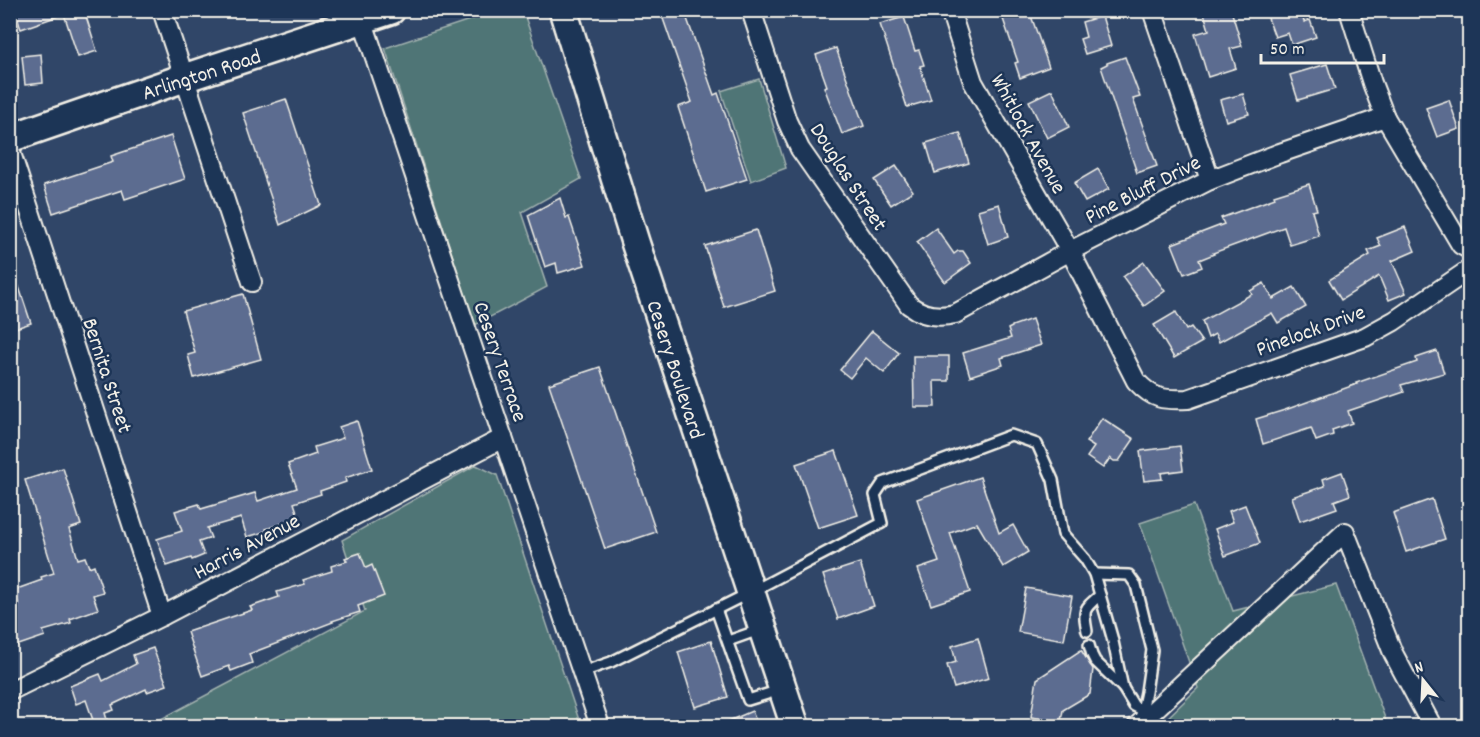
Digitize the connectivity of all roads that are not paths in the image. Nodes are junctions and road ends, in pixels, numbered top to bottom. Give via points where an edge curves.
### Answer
1 (162, 10) edge
2 (391, 10) edge
3 (562, 10) edge
4 (751, 10) edge
5 (950, 10) edge
6 (1152, 10) edge
7 (1349, 10) edge
8 (361, 15) edge
9 (184, 78) junction
10 (1385, 117) junction
11 (10, 138) edge
12 (10, 150) edge
13 (1210, 180) junction
14 (1470, 250) edge
15 (1070, 251) junction
16 (1470, 269) edge
17 (252, 282) dead end
18 (927, 315) joint
19 (1154, 396) joint
20 (502, 438) junction
21 (1094, 574) junction
22 (751, 592) junction
23 (1100, 595) junction
24 (716, 609) junction
25 (162, 615) junction
26 (763, 629) junction
27 (1087, 631) dead end
28 (728, 641) junction
29 (1089, 645) dead end
30 (582, 672) junction
31 (1123, 687) junction
32 (783, 689) junction
33 (10, 691) edge
34 (1138, 717) edge
35 (600, 726) edge
36 (795, 726) edge
37 (1431, 726) edge

1 - 9 street
2 - 8 main road, Arlington Road
3 - 22 main road, Cesery Boulevard
4 - 18 street, Douglas Street via 800,149 909,305
5 - 15 street, Whitlock Avenue via 973,82
6 - 13 street
7 - 10 street
8 - 9 main road, Arlington Road
8 - 20 street, Cesery Terrace
9 - 11 main road, Arlington Road
9 - 17 street
10 - 13 street, Pine Bluff Drive
10 - 14 street via 1461,245
12 - 25 street, Bernita Street
13 - 15 street, Pine Bluff Drive
15 - 18 street, Pine Bluff Drive via 955,314
15 - 19 street, Whitlock Avenue via 1136,381
16 - 19 street, Pinelock Drive via 1365,337 1188,399
20 - 25 street, Harris Avenue
20 - 30 street, Cesery Terrace
21 - 22 lane via 1063,534 1053,480 1037,444 1011,435 883,483 875,495 882,523
21 - 23 lane
21 - 34 lane via 1129,575 1136,585 1152,650
22 - 24 lane
22 - 26 main road, Cesery Boulevard
23 - 27 lane via 1086,607
23 - 31 lane
24 - 28 lane
24 - 30 lane via 611,662
25 - 33 street, Harris Avenue
26 - 28 lane
26 - 32 main road, Cesery Boulevard
28 - 32 lane via 748,700
29 - 31 lane via 1095,661
30 - 35 street, Cesery Terrace
31 - 34 lane
32 - 36 main road, Cesery Boulevard
34 - 37 street via 1345,532 1393,653

